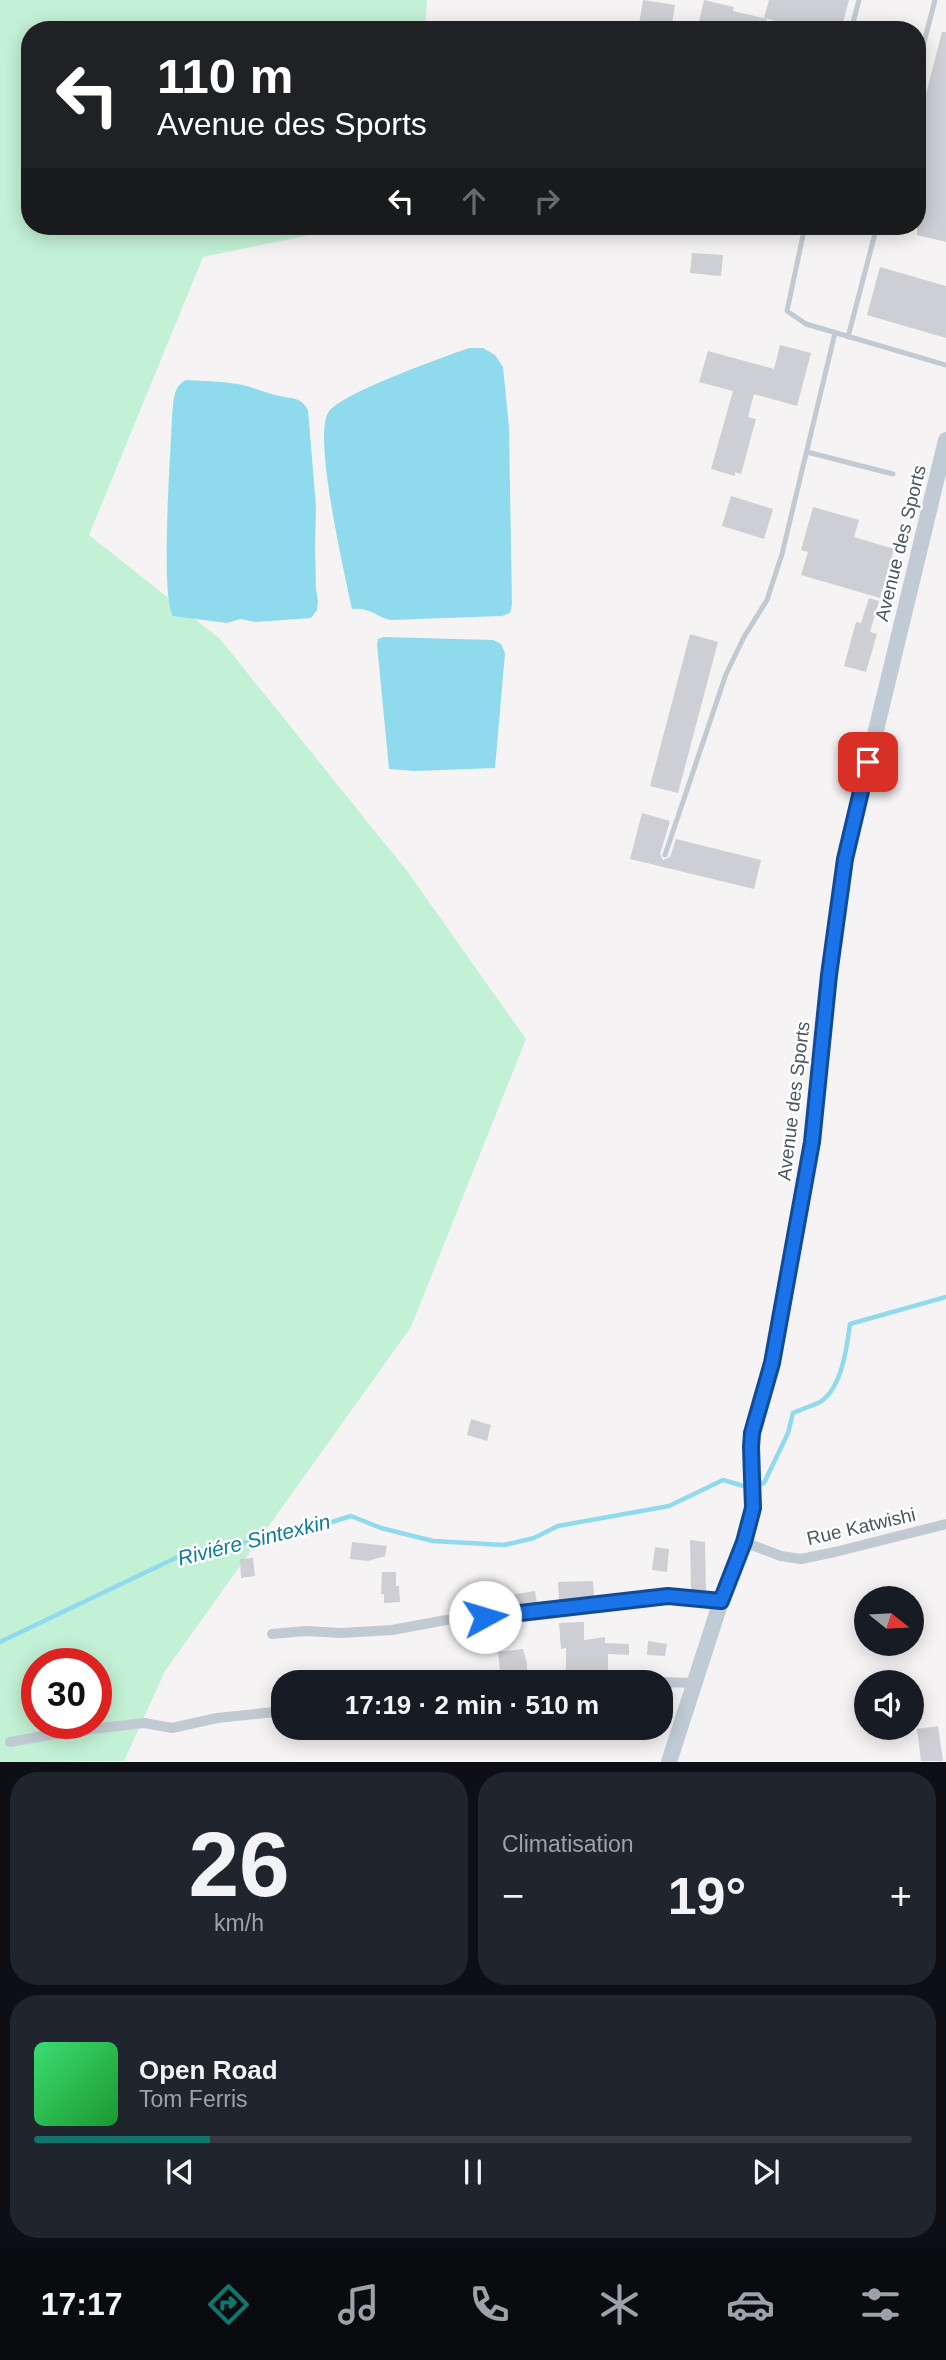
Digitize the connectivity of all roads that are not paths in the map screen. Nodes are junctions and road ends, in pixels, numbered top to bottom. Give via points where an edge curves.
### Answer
1 (859, 0) edge
2 (935, 0) edge
3 (853, 21) edge
4 (926, 34) edge
5 (803, 235) edge
6 (875, 235) edge
7 (835, 333) junction
8 (848, 337) junction
9 (946, 365) edge
10 (946, 440) edge
11 (807, 452) junction
12 (893, 474) dead end
13 (665, 855) dead end
14 (946, 1524) edge
15 (744, 1542) junction
16 (721, 1601) junction
17 (272, 1634) dead end
18 (673, 1682) edge
19 (694, 1683) junction
20 (271, 1712) edge
21 (10, 1742) dead end
22 (669, 1762) edge

1 - 3 lane
2 - 4 lane
5 - 7 lane via 787,311 806,324
6 - 8 lane
7 - 8 lane
7 - 11 lane
8 - 9 lane
10 - 15 street, Avenue des Sports via 845,859 812,1142 772,1363 752,1433 753,1508
11 - 12 lane
11 - 13 lane via 767,600 726,674
14 - 15 street, Rue Katwishi via 801,1559
15 - 16 street, Avenue des Sports
16 - 17 street via 668,1596 393,1630
16 - 19 street, Avenue des Sports
18 - 19 street
19 - 22 street, Avenue des Sports
20 - 21 street via 172,1728 144,1723

